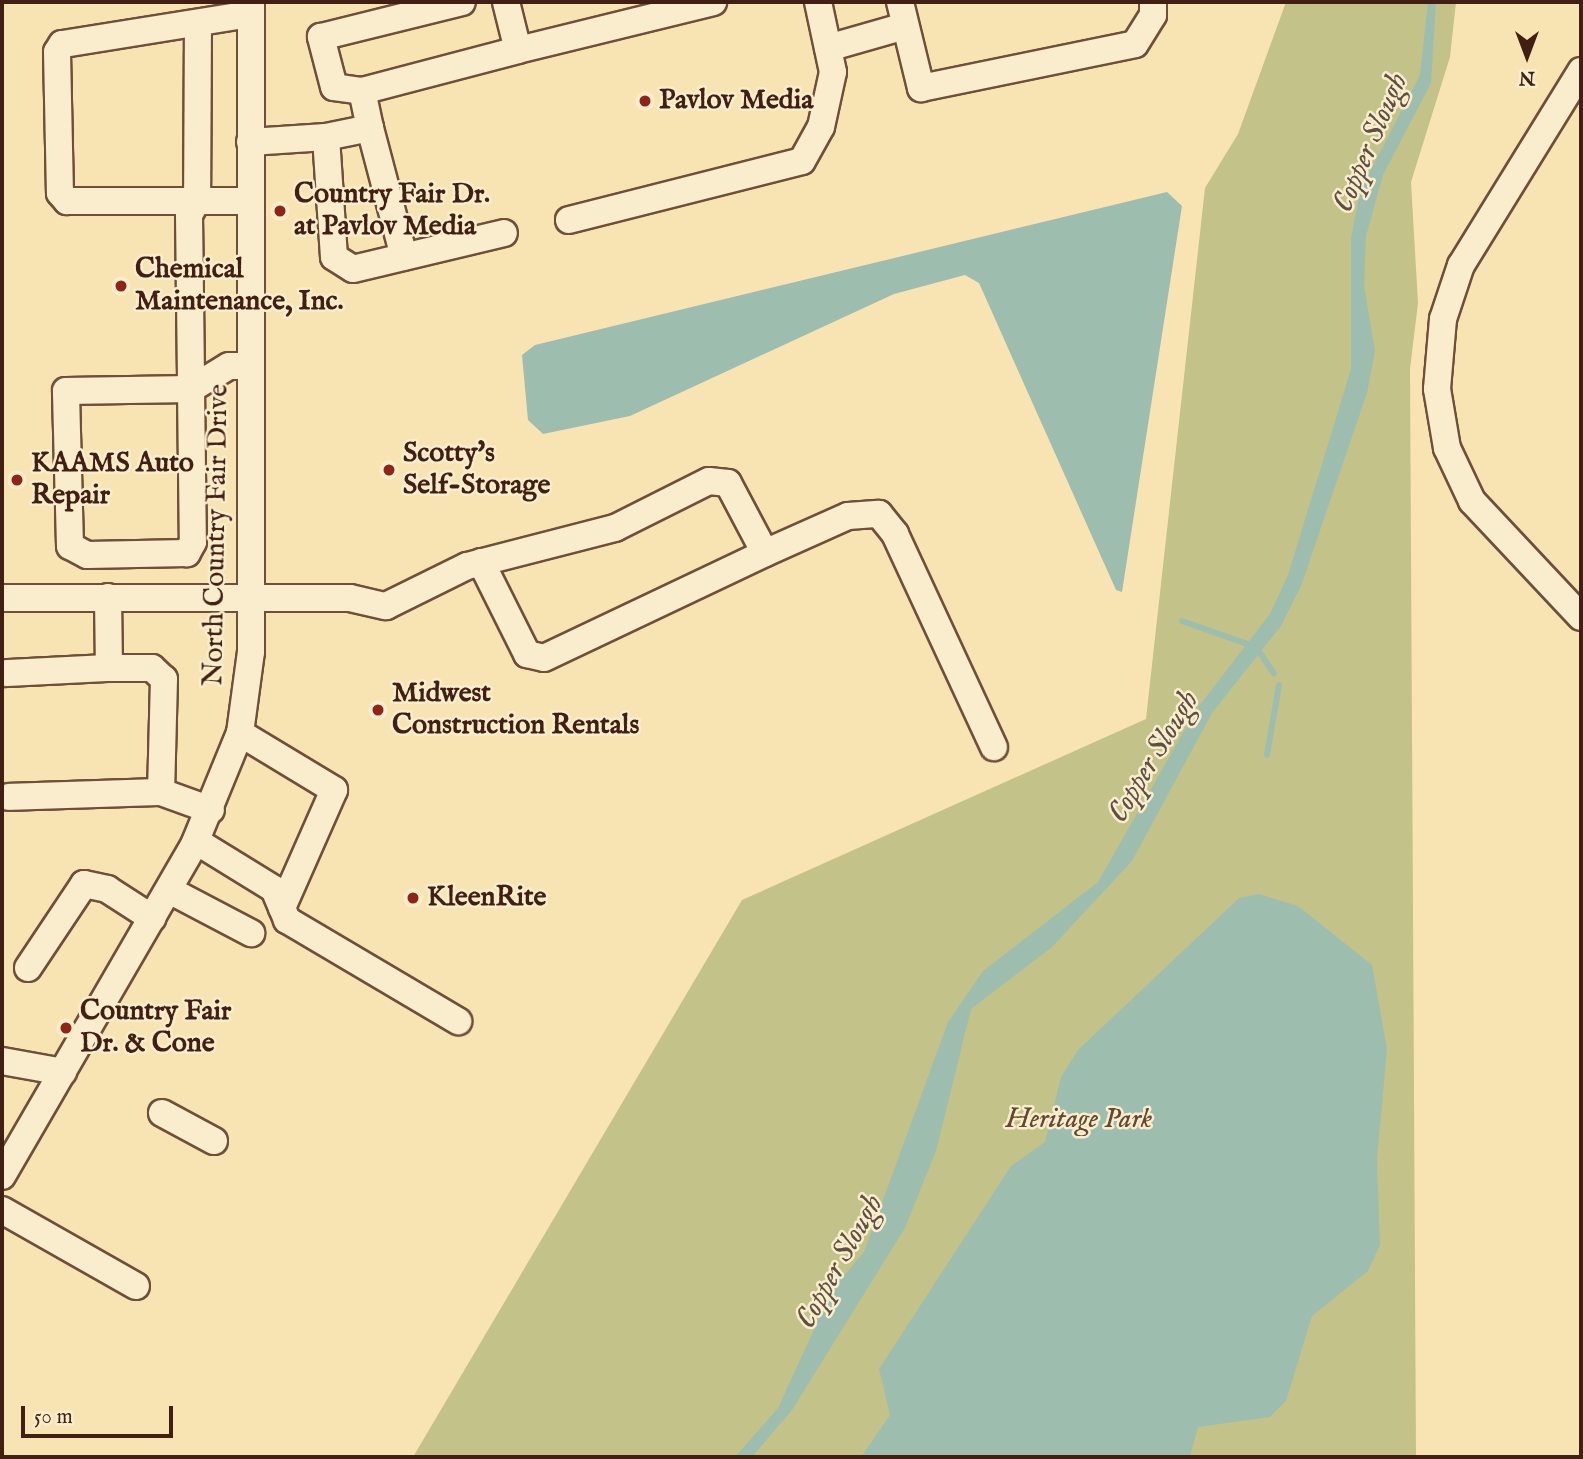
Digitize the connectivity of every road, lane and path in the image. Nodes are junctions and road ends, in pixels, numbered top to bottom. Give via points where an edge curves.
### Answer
1 (461, 2) edge
2 (506, 2) edge
3 (713, 2) edge
4 (818, 2) edge
5 (1153, 2) edge
6 (250, 8) edge
7 (903, 14) edge
8 (198, 23) junction
9 (828, 48) junction
10 (518, 50) junction
11 (1581, 71) edge
12 (362, 91) junction
13 (370, 128) junction
14 (326, 137) junction
15 (250, 142) junction
16 (197, 201) junction
17 (251, 201) junction
18 (569, 220) dead end
19 (504, 233) dead end
20 (404, 257) junction
21 (251, 366) junction
22 (191, 389) junction
23 (765, 553) junction
24 (481, 562) junction
25 (108, 597) junction
26 (252, 597) junction
27 (2, 598) edge
28 (1581, 617) edge
29 (109, 668) junction
30 (6, 673) dead end
31 (240, 733) junction
32 (994, 747) dead end
33 (161, 792) junction
34 (9, 797) dead end
35 (211, 810) junction
36 (196, 841) junction
37 (169, 890) junction
38 (282, 908) junction
39 (152, 918) junction
40 (251, 933) dead end
41 (28, 968) dead end
42 (458, 1021) dead end
43 (2, 1061) edge
44 (62, 1072) junction
45 (162, 1113) dead end
46 (214, 1142) dead end
47 (2, 1176) edge
48 (2, 1210) edge
49 (136, 1286) dead end

1 - 12 street via 321,37 334,87
2 - 10 street
3 - 10 street
4 - 9 street
5 - 7 street via 1153,15 1135,44 921,88
6 - 8 street
6 - 15 street, North Country Fair Drive
7 - 9 street
8 - 16 street
8 - 16 street via 62,44 57,52 60,193 67,201
9 - 18 street via 834,72 821,127 802,161
10 - 12 street
11 - 28 street via 1461,265 1443,319 1437,389 1447,448 1472,501
12 - 13 street
13 - 14 street
13 - 20 street
14 - 15 street
14 - 20 street via 334,257 353,269
15 - 17 street, North Country Fair Drive
16 - 17 street
16 - 22 street via 189,215
17 - 21 street, North Country Fair Drive
19 - 20 street
21 - 22 street via 229,366
21 - 26 street, North Country Fair Drive
22 - 22 street via 193,542 187,554 87,555 70,546 66,391
23 - 24 street via 728,483 709,481 615,528
23 - 24 street via 544,658 527,654
23 - 32 street via 848,516 879,514 895,534
24 - 26 street via 386,606 350,598
25 - 26 street
25 - 27 street
25 - 29 street
26 - 31 street, North Country Fair Drive
29 - 30 street
29 - 33 street via 152,668 164,679
31 - 35 street, North Country Fair Drive
31 - 38 street via 334,790
33 - 34 street
33 - 35 street
35 - 36 street, North Country Fair Drive
36 - 37 street, North Country Fair Drive
36 - 38 street via 274,889
37 - 39 street, North Country Fair Drive
37 - 40 street
38 - 42 street via 287,920
39 - 41 street via 107,889 84,884
39 - 44 street, North Country Fair Drive
43 - 44 street
44 - 47 street, North Country Fair Drive
45 - 46 street
48 - 49 street

